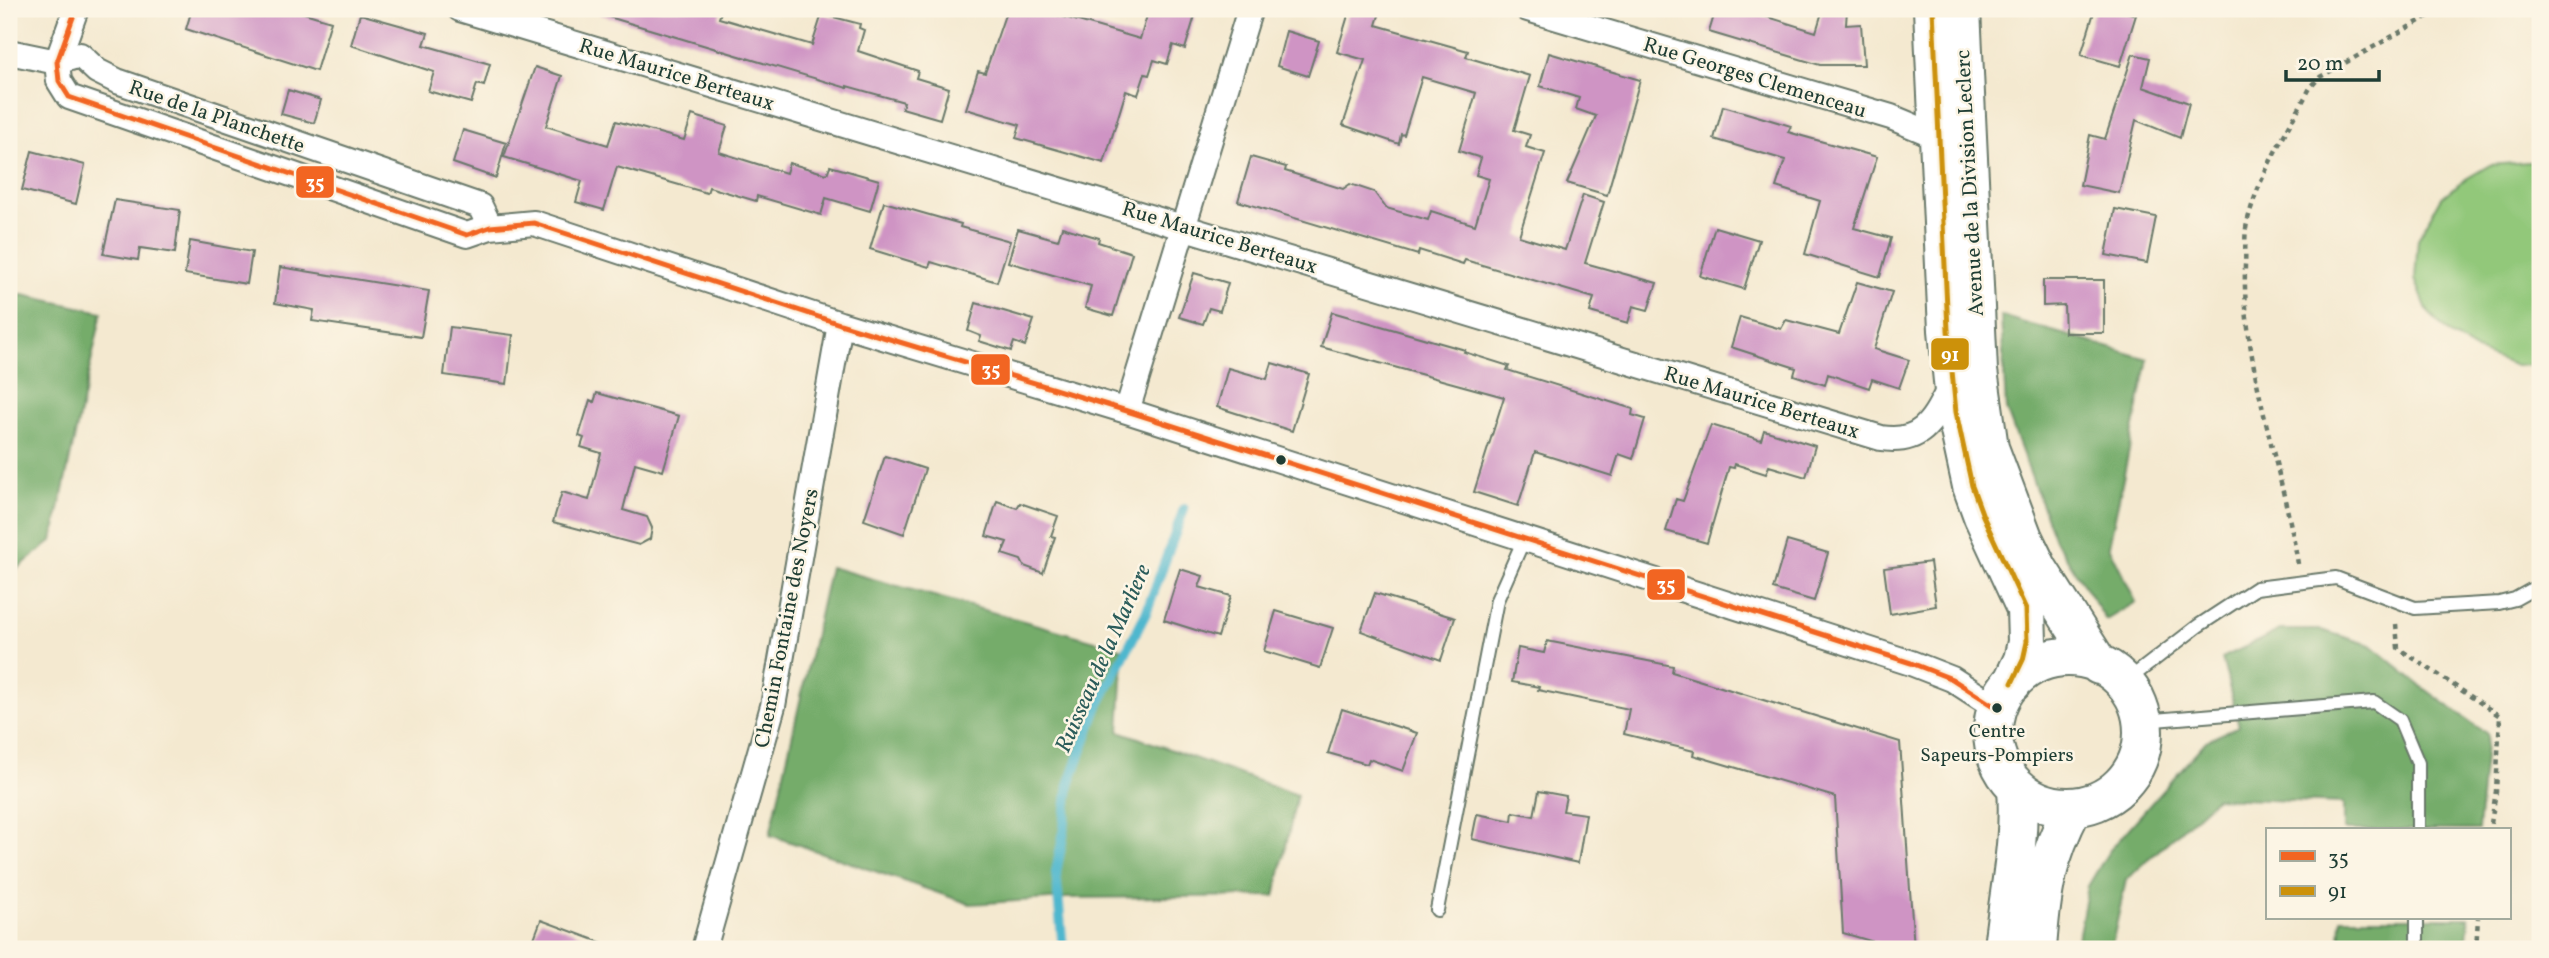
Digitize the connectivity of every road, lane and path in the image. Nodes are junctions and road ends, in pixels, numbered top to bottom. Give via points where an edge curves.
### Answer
1 (76, 9) edge
2 (460, 9) edge
3 (1250, 9) edge
4 (1528, 9) edge
5 (1933, 9) edge
6 (1961, 9) edge
7 (2441, 9) edge
8 (2517, 9) edge
9 (2540, 15) edge
10 (9, 52) edge
11 (1963, 57) junction
12 (57, 62) junction
13 (1937, 100) junction
14 (1891, 117) junction
15 (1939, 137) junction
16 (1184, 226) junction
17 (490, 227) junction
18 (840, 324) junction
19 (1953, 381) junction
20 (1127, 411) junction
21 (1524, 539) junction
22 (2301, 582) junction
23 (2540, 585) edge
24 (2395, 601) junction
25 (2112, 674) junction
26 (2004, 695) junction
27 (2142, 721) junction
28 (2017, 788) junction
29 (2073, 807) junction
30 (2418, 828) edge
31 (2490, 828) edge
32 (1437, 910) dead end
33 (2417, 920) edge
34 (2478, 920) edge
35 (704, 949) edge
36 (2003, 949) edge
37 (2037, 949) edge
38 (2417, 949) edge
39 (2476, 949) edge

1 - 12 street
2 - 16 street, Rue Maurice Berteaux
3 - 16 street
4 - 14 street, Rue Georges Clemenceau
5 - 13 main road, Avenue de la Division Leclerc
6 - 11 main road, Avenue de la Division Leclerc
7 - 22 path via 2320,77 2310,88 2260,182 2246,225 2250,352
8 - 9 path
10 - 12 street, Rue de la Planchette
11 - 13 street
11 - 25 main road, Avenue de la Division Leclerc via 1978,371 1989,448 2038,569
12 - 17 street, Rue de la Planchette via 80,55 97,72 117,81 480,206
12 - 17 street, Rue de la Planchette via 59,81 69,97 467,234
13 - 14 street via 1916,113
13 - 15 main road, Avenue de la Division Leclerc
14 - 15 street, Rue Georges Clemenceau
15 - 19 main road, Avenue de la Division Leclerc
16 - 19 street, Rue Maurice Berteaux via 1881,438 1894,440 1920,433
16 - 20 street
17 - 18 street, Rue de la Planchette via 534,223
18 - 20 street, Rue de la Planchette
18 - 35 street, Chemin Fontaine des Noyers via 773,706
19 - 26 main road, Avenue de la Division Leclerc via 1972,486 2026,609 2023,660
20 - 21 street, Rue de la Planchette
21 - 26 street, Rue de la Planchette
21 - 32 lane via 1497,600
22 - 24 lane via 2336,578
22 - 25 lane via 2256,588
23 - 24 lane via 2499,603 2415,608
24 - 31 path via 2398,648 2500,716
25 - 26 main road via 2087,660 2043,661 2023,672
25 - 27 main road via 2136,701
26 - 28 main road via 1994,743 1998,761
27 - 29 main road via 2140,751 2127,778 2096,802
27 - 30 lane via 2374,702 2400,720 2418,763
28 - 29 main road via 2043,803
28 - 36 main road via 2016,858
29 - 37 main road via 2048,864
33 - 38 lane
34 - 39 path

